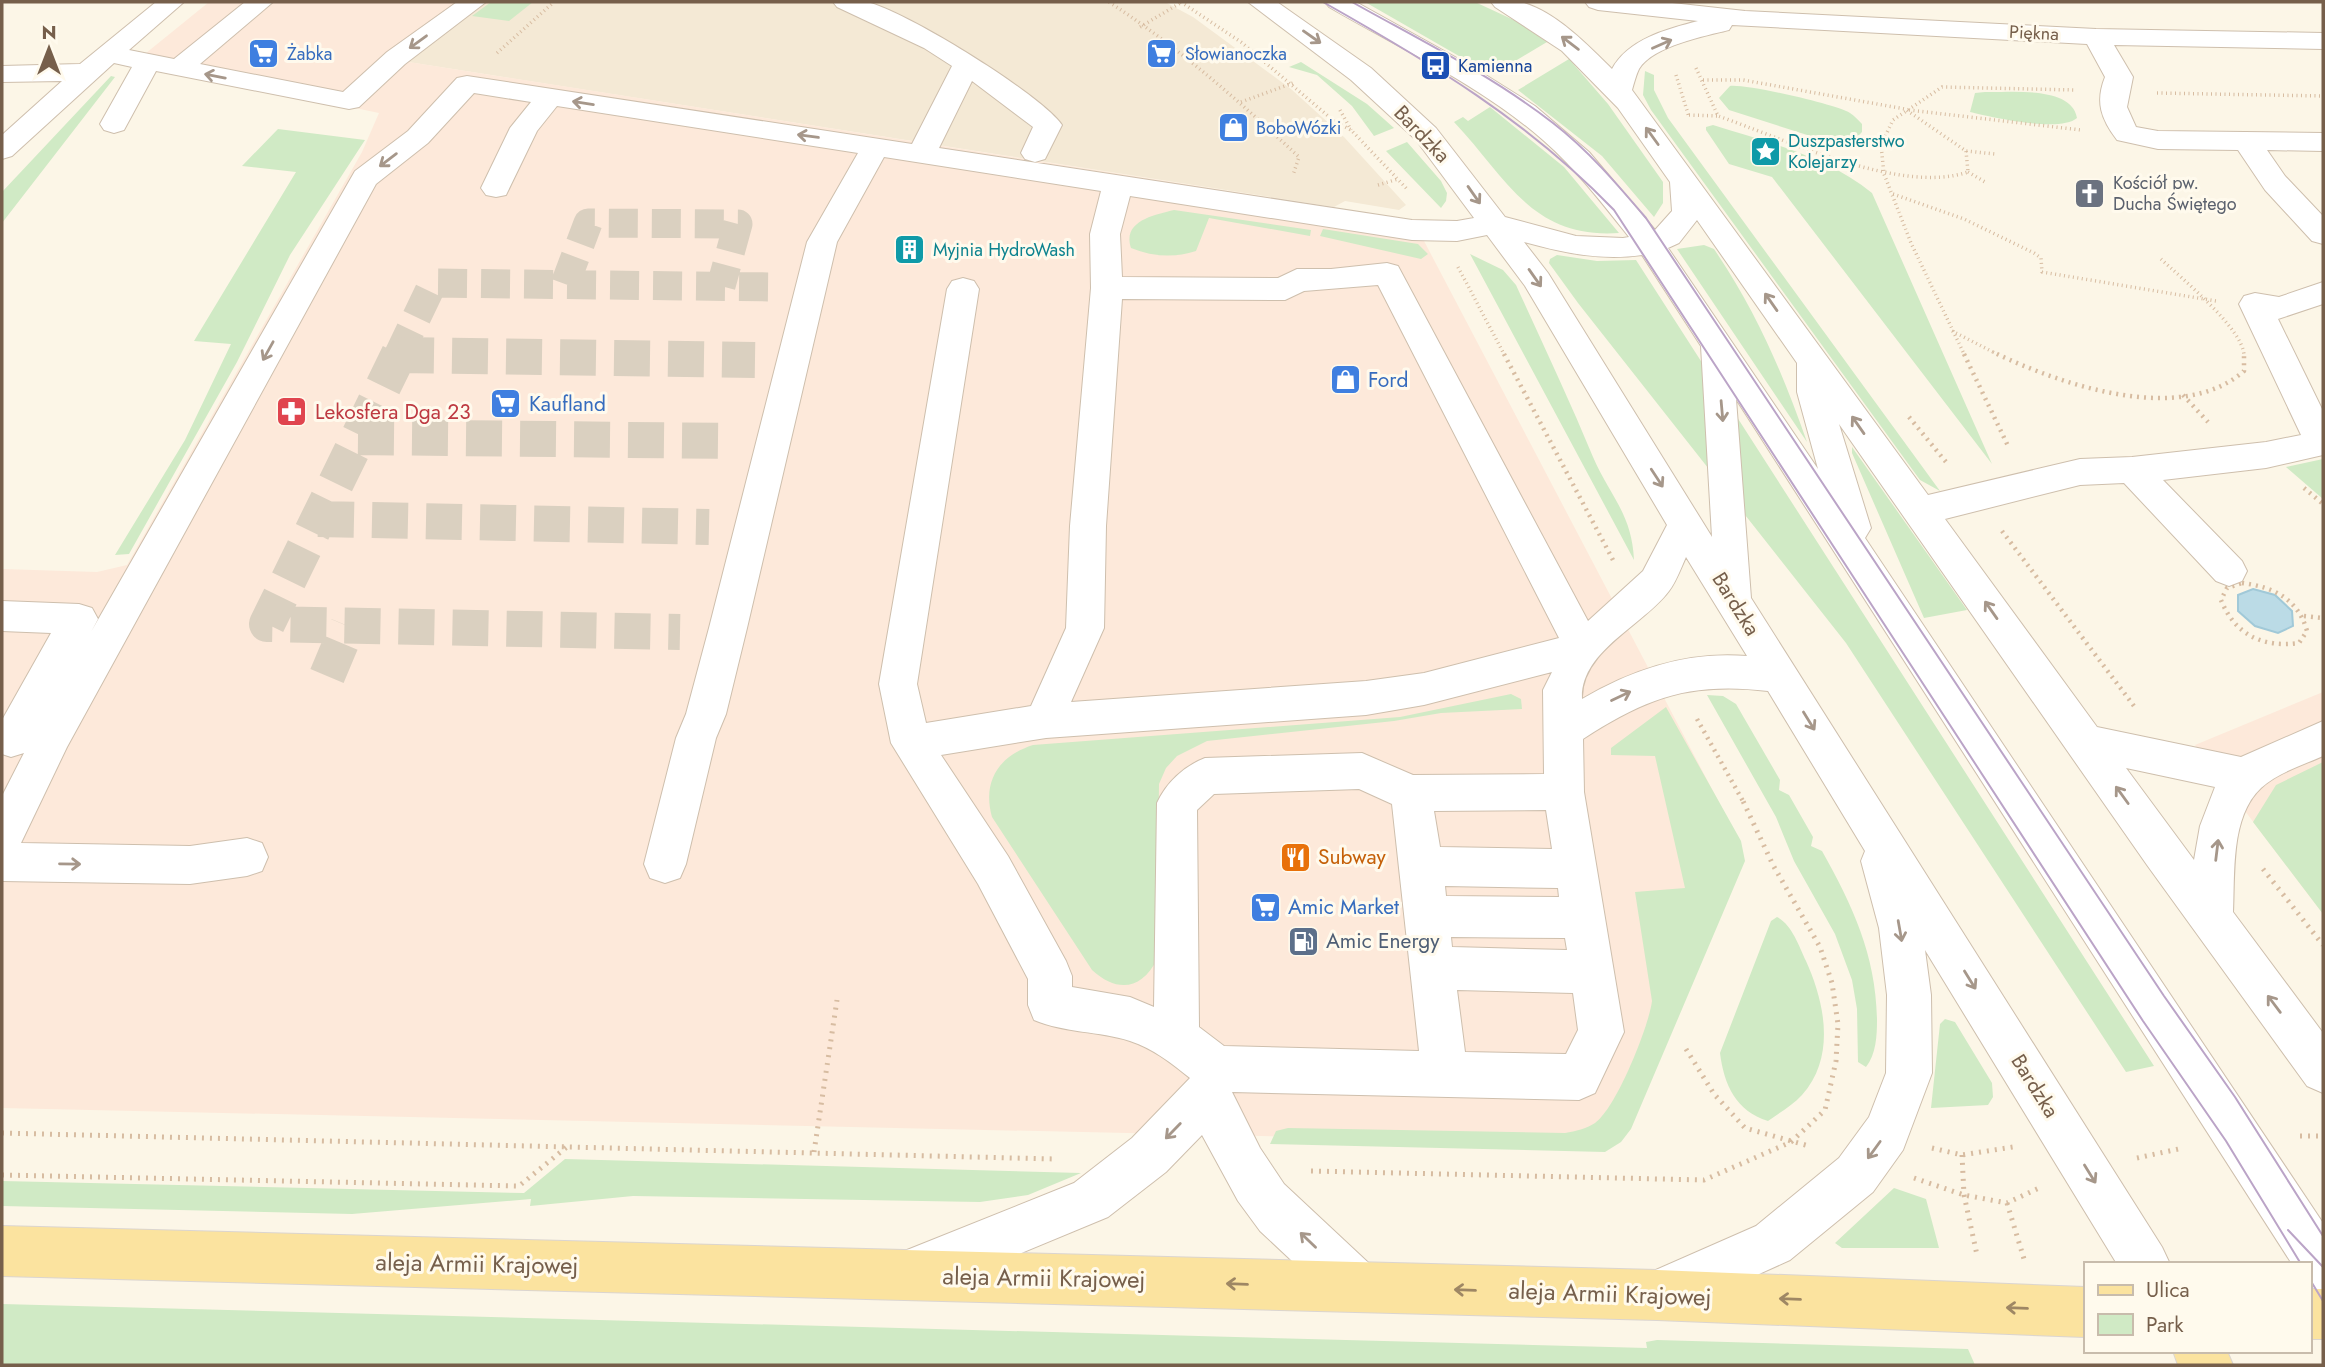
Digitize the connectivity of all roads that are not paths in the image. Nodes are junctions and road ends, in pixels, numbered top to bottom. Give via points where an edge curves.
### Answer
1 (172, 2) edge
2 (260, 2) edge
3 (473, 2) edge
4 (846, 2) edge
5 (1261, 2) edge
6 (1338, 2) edge
7 (1504, 2) edge
8 (1598, 2) edge
9 (1785, 11) edge
10 (1745, 19) junction
11 (2096, 37) junction
12 (2323, 41) edge
13 (108, 54) junction
14 (148, 61) junction
15 (967, 64) junction
16 (179, 68) junction
17 (87, 72) junction
18 (2, 74) edge
19 (1618, 92) junction
20 (549, 97) junction
21 (114, 124) dead end
22 (2323, 142) edge
23 (2248, 143) junction
24 (875, 148) junction
25 (2, 150) edge
26 (1035, 153) dead end
27 (921, 155) junction
28 (1684, 181) junction
29 (1118, 184) junction
30 (496, 188) dead end
31 (1494, 224) junction
32 (2323, 234) edge
33 (1650, 244) junction
34 (1107, 288) junction
35 (963, 289) dead end
36 (2323, 293) edge
37 (1716, 343) junction
38 (1811, 358) junction
39 (2132, 470) junction
40 (1920, 511) junction
41 (1686, 523) junction
42 (2229, 571) dead end
43 (1735, 601) junction
44 (1890, 605) junction
45 (2, 616) edge
46 (1583, 648) junction
47 (1781, 676) junction
48 (1046, 720) junction
49 (1562, 730) junction
50 (2323, 738) edge
51 (11, 740) dead end
52 (2084, 742) junction
53 (911, 743) junction
54 (2246, 775) junction
55 (1564, 792) junction
56 (1411, 793) junction
57 (1870, 818) junction
58 (2, 838) edge
59 (247, 857) dead end
60 (2, 862) edge
61 (665, 864) dead end
62 (1422, 866) junction
63 (1576, 869) junction
64 (1428, 915) junction
65 (1583, 918) junction
66 (2211, 918) junction
67 (1434, 968) junction
68 (1590, 972) junction
69 (1176, 1038) junction
70 (2323, 1070) edge
71 (1444, 1072) junction
72 (1212, 1083) junction
73 (2, 1251) edge
74 (2144, 1262) edge
75 (2323, 1267) edge
76 (909, 1275) junction
77 (1357, 1287) junction
78 (1657, 1295) junction
79 (2084, 1312) edge

1 - 13 street
2 - 16 street
3 -> 16 street via 396,58 349,101
4 - 15 street via 933,42
5 -> 31 street, Bardzka via 1361,74 1418,127
6 - 33 street via 1523,112 1578,157
19 -> 7 street via 1573,45
8 - 10 street, Piękna
9 - 10 street, Piękna
9 - 11 street, Piękna
19 -> 10 street, Piękna via 1629,64 1652,48 1695,29
11 - 12 street, Piękna
11 - 23 street via 2119,77 2114,114 2127,134 2145,139
13 - 14 street
13 - 17 street
14 - 16 street
14 - 21 street
15 - 26 street via 1048,125
15 - 27 street
17 - 18 street
17 - 25 street
28 -> 19 street
24 -> 20 street
20 - 30 street via 524,128
20 -> 58 street via 467,84 418,137 365,178 53,735
22 - 23 street
23 - 32 street via 2275,183
24 - 27 street
24 - 61 street via 822,242
27 - 29 street
28 - 33 street via 1688,213 1668,236
38 -> 28 street
29 - 31 street via 1440,233
29 - 34 street via 1105,234
31 - 33 street via 1576,246
31 -> 41 street, Bardzka via 1537,280
33 - 37 street
34 - 46 street via 1285,289 1297,280 1387,272
34 - 48 street via 1088,526 1085,628
35 - 53 street via 898,684
36 - 39 street via 2280,308 2255,304 2314,426 2319,439 2315,445
37 -> 43 street
37 - 44 street
40 -> 38 street
38 - 44 street via 1813,392 1855,533
39 - 40 street via 2080,471
39 - 42 street
52 -> 40 street
41 - 43 street, Bardzka
41 - 46 street via 1646,591
43 - 47 street, Bardzka
44 - 75 street
45 - 51 street via 79,619
46 - 48 street via 1424,689 1366,698
46 - 49 street via 1562,690
49 -> 47 street via 1601,705 1675,675 1721,671
47 -> 57 street, Bardzka
48 - 53 street
49 - 55 street
50 - 54 street
52 - 54 street
66 -> 52 street
53 - 69 street via 993,870 1050,976 1050,1005 1130,1019
66 -> 54 street via 2222,817
55 - 56 street
55 - 63 street
56 - 62 street
56 - 69 street via 1362,771 1205,776 1177,803
57 -> 74 street, Bardzka
57 -> 78 street via 1900,928 1909,995 1909,1073 1886,1133 1856,1175 1773,1243
60 -> 59 street via 190,865
62 - 63 street
62 - 64 street
63 - 65 street
64 - 65 street
64 - 67 street
65 - 68 street
70 -> 66 street
67 - 68 street
67 - 71 street
68 - 71 street via 1601,1032 1579,1077
69 - 72 street
71 - 72 street
72 -> 76 street via 1149,1155 1091,1200
77 -> 72 street via 1278,1216 1256,1186
73 - 76 main road, aleja Armii Krajowej
77 -> 76 main road, aleja Armii Krajowej
78 -> 77 main road, aleja Armii Krajowej
79 -> 78 main road, aleja Armii Krajowej

